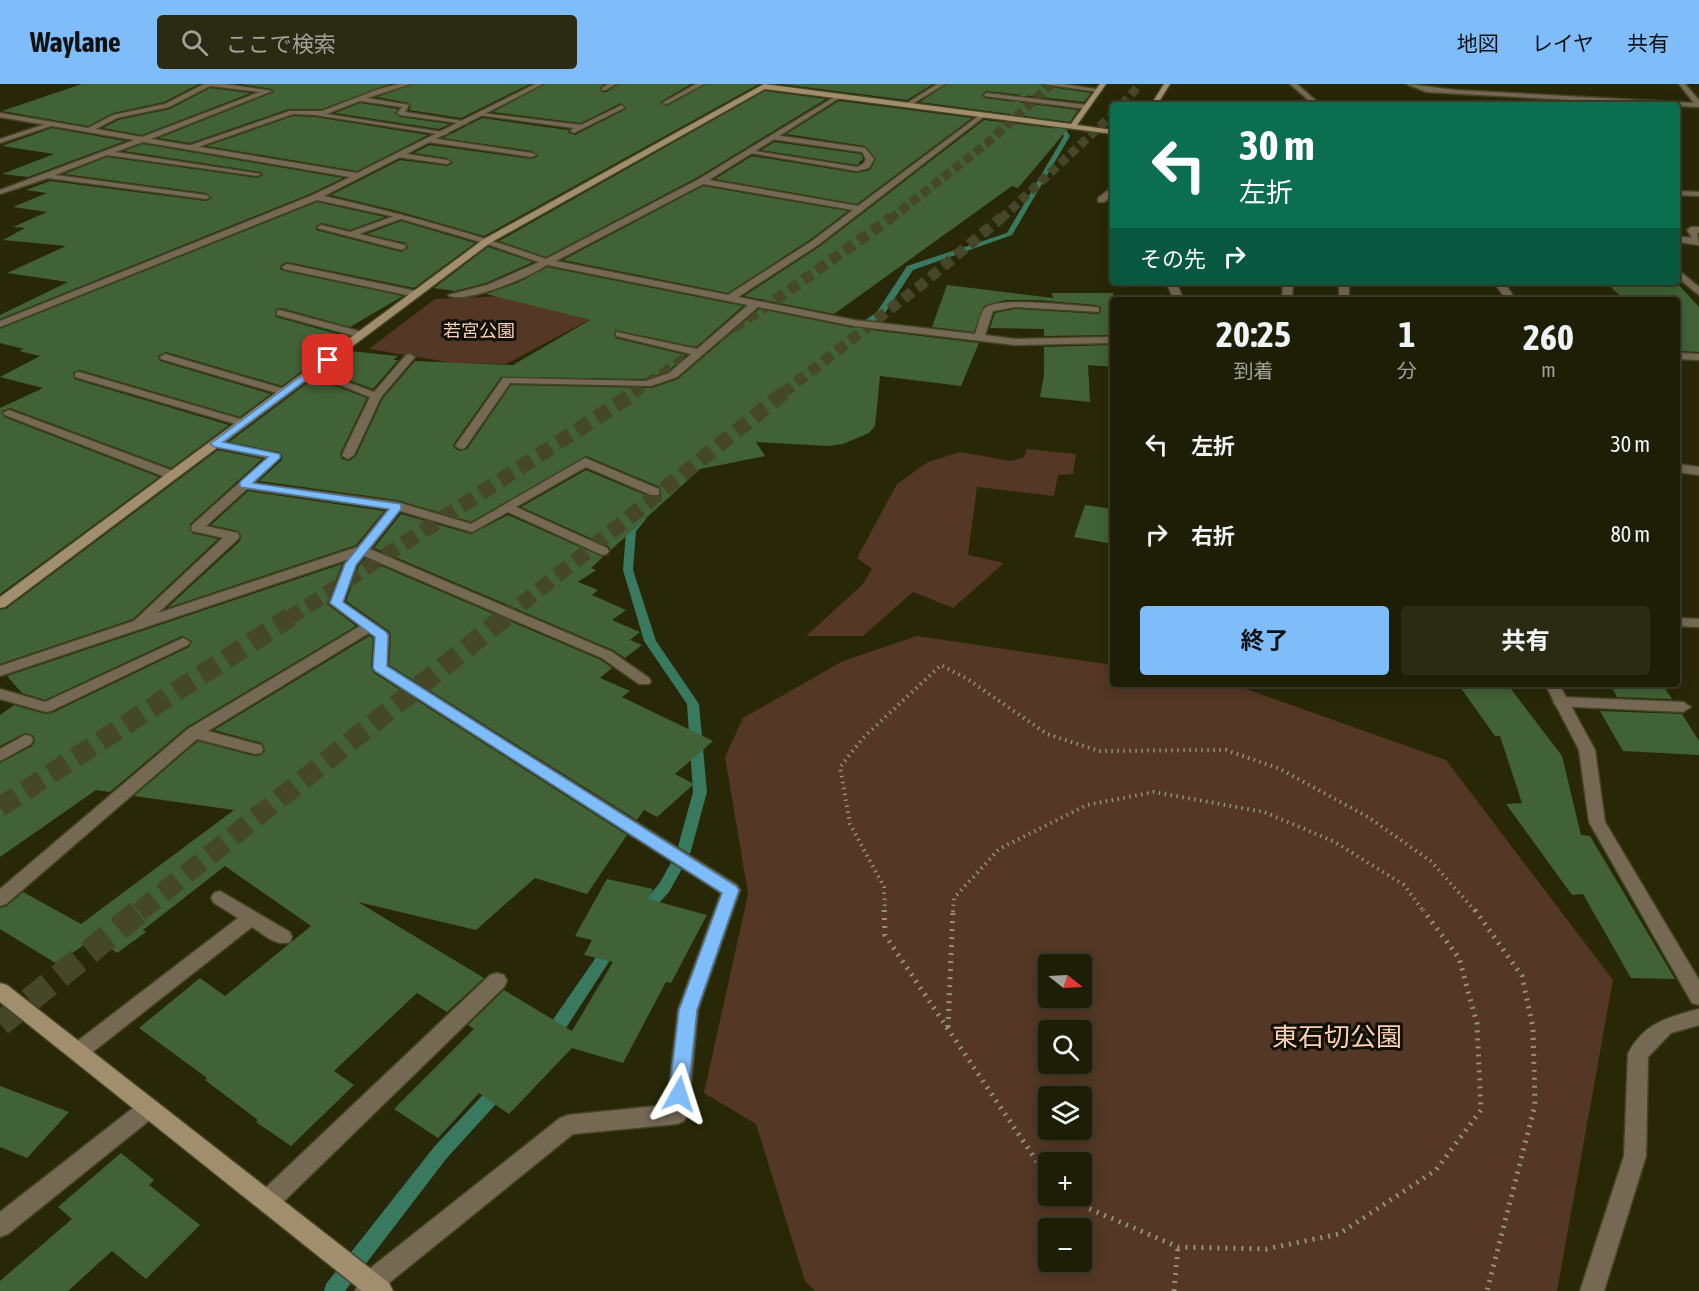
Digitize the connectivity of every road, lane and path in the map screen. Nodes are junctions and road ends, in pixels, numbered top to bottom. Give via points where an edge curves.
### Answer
1 (209, 84) edge
2 (408, 84) edge
3 (540, 84) edge
4 (613, 84) edge
5 (701, 84) edge
6 (942, 84) edge
7 (1046, 84) edge
8 (1167, 84) edge
9 (1293, 84) edge
10 (1410, 84) edge
11 (1682, 84) edge
12 (766, 86) edge
13 (1101, 87) edge
14 (604, 89) dead end
15 (986, 95) dead end
16 (838, 97) junction
17 (359, 99) junction
18 (1156, 102) edge
19 (1314, 102) edge
20 (1659, 102) edge
21 (665, 103) dead end
22 (1680, 103) edge
23 (1699, 104) edge
24 (907, 105) junction
25 (622, 107) dead end
26 (1087, 107) junction
27 (323, 113) junction
28 (0, 115) edge
29 (481, 115) junction
30 (983, 115) junction
31 (466, 122) junction
32 (52, 124) junction
33 (1073, 126) junction
34 (582, 127) junction
35 (88, 130) junction
36 (1110, 132) edge
37 (446, 133) junction
38 (570, 133) dead end
39 (774, 136) junction
40 (148, 138) junction
41 (431, 140) junction
42 (0, 141) edge
43 (192, 146) junction
44 (748, 153) junction
45 (107, 154) junction
46 (400, 155) junction
47 (532, 155) dead end
48 (447, 162) dead end
49 (257, 174) dead end
50 (48, 176) junction
51 (359, 176) junction
52 (702, 181) junction
53 (0, 192) edge
54 (1110, 193) edge
55 (1680, 193) edge
56 (1699, 194) edge
57 (206, 197) dead end
58 (316, 197) junction
59 (1101, 200) dead end
60 (860, 209) junction
61 (400, 216) junction
62 (321, 228) dead end
63 (1699, 230) edge
64 (350, 235) junction
65 (1680, 240) edge
66 (488, 241) junction
67 (402, 247) dead end
68 (547, 262) junction
69 (287, 267) dead end
70 (1680, 275) edge
71 (1344, 285) dead end
72 (1699, 292) edge
73 (416, 294) junction
74 (453, 295) dead end
75 (1344, 297) edge
76 (729, 299) junction
77 (755, 304) junction
78 (1096, 310) dead end
79 (280, 313) dead end
80 (0, 324) edge
81 (362, 334) junction
82 (620, 334) dead end
83 (979, 338) junction
84 (1110, 340) edge
85 (699, 352) junction
86 (1680, 356) edge
87 (165, 357) dead end
88 (410, 357) dead end
89 (1699, 357) edge
90 (311, 372) junction
91 (79, 375) dead end
92 (284, 392) junction
93 (376, 396) junction
94 (9, 413) dead end
95 (243, 423) junction
96 (215, 444) junction
97 (461, 446) dead end
98 (348, 455) dead end
99 (1680, 468) edge
100 (1699, 471) edge
101 (172, 475) junction
102 (244, 485) junction
103 (655, 492) dead end
104 (397, 506) junction
105 (508, 508) junction
106 (362, 550) junction
107 (602, 551) dead end
108 (0, 604) edge
109 (1680, 622) edge
110 (1699, 623) edge
111 (138, 625) junction
112 (369, 627) junction
113 (183, 642) dead end
114 (0, 671) edge
115 (644, 681) dead end
116 (1554, 687) edge
117 (0, 694) edge
118 (1561, 702) junction
119 (1683, 707) dead end
120 (194, 734) junction
121 (25, 740) dead end
122 (255, 749) dead end
123 (0, 756) edge
124 (220, 898) dead end
125 (0, 899) edge
126 (251, 918) junction
127 (283, 937) dead end
128 (497, 981) dead end
129 (0, 991) edge
130 (1699, 997) edge
131 (1699, 1017) edge
132 (948, 1028) junction
133 (78, 1052) junction
134 (149, 1108) junction
135 (1038, 1163) edge
136 (268, 1201) junction
137 (1083, 1206) edge
138 (0, 1226) edge
139 (1178, 1247) junction
140 (373, 1288) edge
141 (1174, 1291) edge
142 (1487, 1291) edge
143 (1592, 1291) edge

1 - 35 street via 167,106 116,116
1 - 40 street via 269,91
2 - 17 street
3 - 29 street
4 - 14 street
5 - 21 street
6 - 24 street
7 - 13 street
8 - 18 street
9 - 19 street
10 - 20 street via 1436,91
11 - 23 street
12 - 16 street
12 - 66 street
13 - 26 street
15 - 26 street
16 - 24 street
16 - 39 street
17 - 27 street
17 - 31 street via 407,106 400,113
22 - 23 street
24 - 30 street
25 - 34 street
26 - 33 street
27 - 37 street via 318,115
27 - 43 street via 292,112
28 - 32 street
29 - 31 street
29 - 34 street
30 - 33 street
30 - 60 street
31 - 37 street
32 - 35 street
32 - 42 street
33 - 36 street
34 - 38 street
35 - 40 street
37 - 41 street
39 - 44 street
39 - 44 street via 865,150 870,159 866,166 857,169
40 - 43 street
40 - 45 street
41 - 46 street
41 - 47 street
43 - 51 street
44 - 52 street
45 - 49 street
45 - 50 street
46 - 48 street
46 - 51 street
50 - 53 street
50 - 57 street
51 - 58 street
52 - 60 street
52 - 68 street
54 - 59 street
55 - 56 street
58 - 61 street
58 - 80 street
60 - 76 street
61 - 64 street
61 - 66 street
62 - 64 street
63 - 65 street via 1691,230 1699,242
64 - 67 street
66 - 68 street
66 - 73 street
68 - 74 street via 477,293
68 - 76 street
69 - 73 street
70 - 72 street
71 - 75 street
73 - 81 street
76 - 77 street
77 - 83 street via 854,323
77 - 85 street
78 - 83 street via 1015,304 989,309
79 - 81 street
81 - 90 street
82 - 85 street
83 - 84 street via 1015,342
85 - 97 street via 673,375 647,384 507,380
86 - 89 street
87 - 92 street
88 - 93 street
90 - 92 street
90 - 93 street
91 - 95 street
92 - 95 street
93 - 98 street
94 - 101 street
95 - 96 street
96 - 101 street
96 - 102 street via 276,456
99 - 100 street
101 - 108 street
102 - 104 street
102 - 111 street via 197,528 233,536
103 - 105 street via 585,462
104 - 105 street via 472,528
104 - 106 street
105 - 107 street
106 - 111 street
106 - 112 street via 351,564 336,603
106 - 115 street via 607,655
109 - 110 street
111 - 114 street
112 - 120 street
112 - 140 street via 382,635 380,668 730,890 688,1010 676,1114 568,1125
113 - 117 street via 46,707
116 - 118 street
118 - 119 street
118 - 130 street via 1587,750 1597,822
120 - 122 street
120 - 125 street
121 - 123 street
124 - 126 street
126 - 127 street
126 - 133 street
128 - 136 street
129 - 133 street
131 - 143 street via 1665,1026 1638,1054 1635,1156
132 - 135 path
132 - 139 path via 954,898 999,849 1087,805 1154,792 1264,812 1333,842 1404,885 1460,958 1477,1024 1481,1110 1436,1170 1339,1234 1266,1249
132 - 142 path via 885,936 884,887 850,824 840,767 863,738 941,665 1047,734 1099,751 1226,750 1280,769 1368,817 1432,862 1478,913 1522,976 1533,1028 1535,1105
133 - 134 street
134 - 136 street
134 - 138 street
136 - 140 street
137 - 139 path
139 - 141 path

